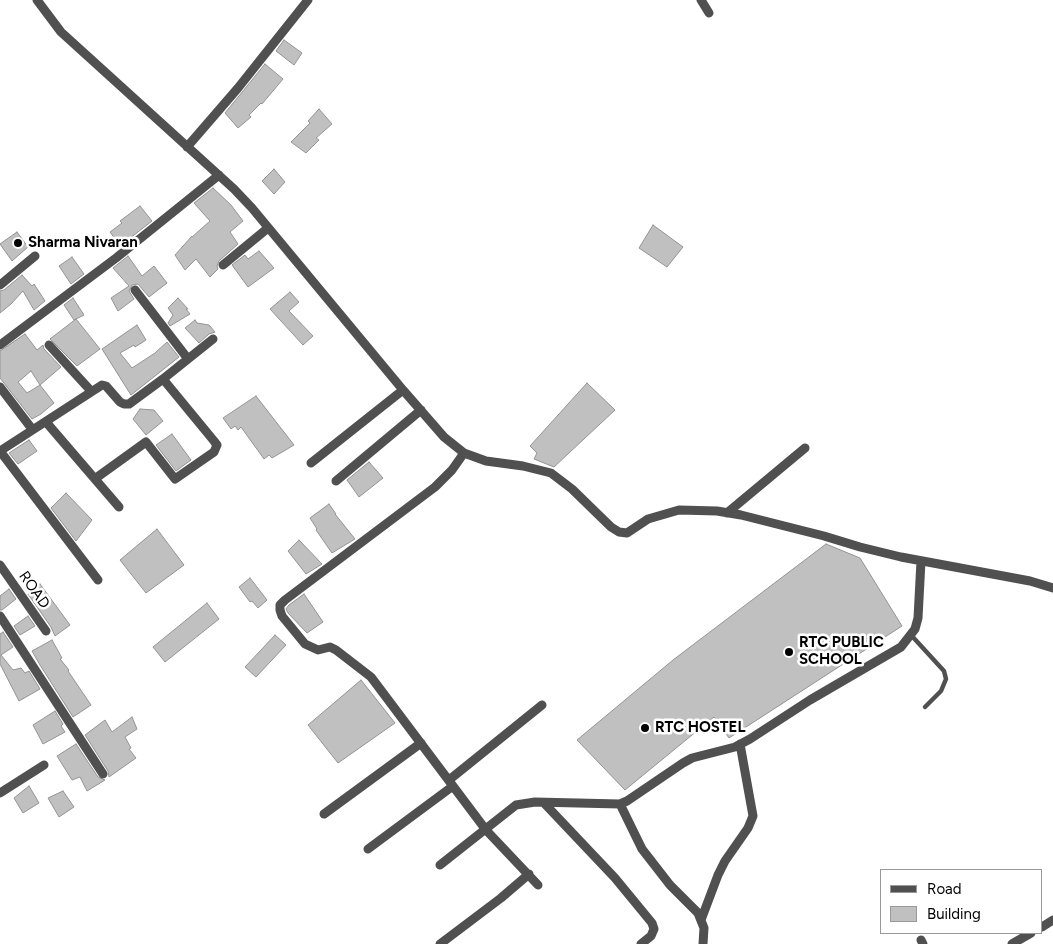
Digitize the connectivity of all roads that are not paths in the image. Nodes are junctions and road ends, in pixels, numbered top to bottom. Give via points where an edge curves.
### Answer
1 (37, 0) edge
2 (308, 0) edge
3 (701, 0) edge
4 (709, 13) dead end
5 (187, 147) junction
6 (219, 175) junction
7 (268, 228) junction
8 (35, 256) dead end
9 (223, 265) dead end
10 (0, 285) edge
11 (136, 290) dead end
12 (213, 339) dead end
13 (0, 345) edge
14 (50, 345) dead end
15 (188, 360) junction
16 (163, 379) junction
17 (0, 388) edge
18 (403, 390) junction
19 (91, 391) junction
20 (421, 410) junction
21 (46, 422) junction
22 (32, 429) junction
23 (806, 448) dead end
24 (0, 451) edge
25 (464, 454) junction
26 (311, 463) dead end
27 (96, 478) junction
28 (336, 481) dead end
29 (119, 506) dead end
30 (727, 513) junction
31 (921, 561) junction
32 (0, 565) edge
33 (98, 580) dead end
34 (1053, 588) edge
35 (0, 616) edge
36 (46, 631) dead end
37 (911, 635) junction
38 (542, 705) dead end
39 (925, 707) dead end
40 (422, 743) junction
41 (740, 744) junction
42 (44, 765) dead end
43 (103, 774) dead end
44 (451, 783) junction
45 (0, 793) edge
46 (544, 803) junction
47 (620, 804) junction
48 (324, 814) dead end
49 (486, 830) junction
50 (368, 849) dead end
51 (440, 865) dead end
52 (529, 874) junction
53 (538, 885) dead end
54 (701, 920) junction
55 (1029, 934) edge
56 (440, 944) edge
57 (641, 944) edge
58 (703, 944) edge
59 (1012, 944) edge

1 - 5 street via 61,32
2 - 5 street
3 - 4 street
5 - 6 street
6 - 7 street
6 - 13 street
7 - 9 street
7 - 18 street
8 - 10 street
11 - 15 street
12 - 15 street
14 - 19 street
15 - 16 street
16 - 19 street via 129,404 120,402 106,386
16 - 27 street via 214,440 217,445 214,452 175,479 146,442
17 - 22 street
18 - 20 street
18 - 26 street
19 - 21 street
20 - 25 street
20 - 28 street
21 - 22 street
21 - 27 street
22 - 24 street
23 - 30 street
24 - 33 street
25 - 30 street via 551,473 619,532 628,533 648,519 679,510
25 - 40 street via 435,487 280,605 282,616 305,644 318,650 336,650 371,677
27 - 29 street
30 - 31 street
31 - 34 street
31 - 37 street via 918,618
32 - 36 street, ROAD
35 - 43 street
37 - 39 lane via 944,671 946,679 941,691
37 - 41 street via 901,647
38 - 44 street
40 - 44 street
40 - 48 street
41 - 47 street via 692,758
41 - 54 street via 753,816 725,861
42 - 45 street
44 - 49 street
44 - 50 street
46 - 47 street
46 - 49 street via 516,805
46 - 57 street via 615,878 652,923 653,932
47 - 54 street via 642,849
49 - 51 street
49 - 52 street
52 - 53 street
52 - 56 street
54 - 58 street via 705,937
55 - 59 street

